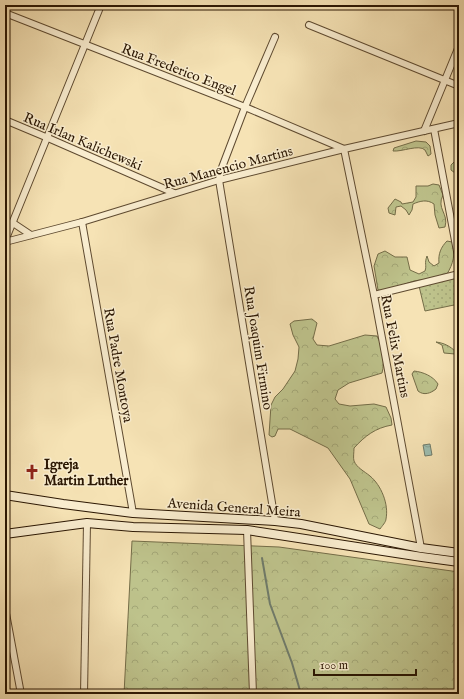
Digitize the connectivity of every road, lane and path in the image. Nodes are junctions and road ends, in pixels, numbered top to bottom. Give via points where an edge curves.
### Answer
1 (102, 5) edge
2 (5, 14) edge
3 (309, 25) dead end
4 (275, 37) dead end
5 (84, 45) junction
6 (459, 46) edge
7 (445, 80) junction
8 (459, 86) edge
9 (245, 107) junction
10 (5, 120) edge
11 (459, 123) edge
12 (434, 129) junction
13 (424, 131) junction
14 (48, 138) junction
15 (344, 149) junction
16 (219, 180) junction
17 (174, 193) junction
18 (82, 222) junction
19 (13, 223) junction
20 (7, 231) edge
21 (31, 235) junction
22 (5, 241) edge
23 (459, 262) edge
24 (459, 274) edge
25 (374, 295) junction
26 (5, 495) edge
27 (133, 513) junction
28 (276, 521) junction
29 (88, 523) junction
30 (133, 527) junction
31 (247, 530) junction
32 (5, 534) edge
33 (421, 548) junction
34 (459, 553) edge
35 (459, 562) edge
36 (5, 608) edge
37 (21, 694) edge
38 (84, 694) edge
39 (253, 694) edge

1 - 5 street
2 - 5 street, Rua Frederico Engel
3 - 7 street
4 - 9 street
5 - 9 street, Rua Frederico Engel
5 - 14 street
6 - 7 street
7 - 8 street
7 - 13 street
9 - 15 street, Rua Frederico Engel
9 - 16 street
10 - 14 street, Rua Irlan Kalichewski
11 - 12 street, Rua Manencio Martins
12 - 13 street, Rua Manencio Martins
12 - 23 street
13 - 15 street, Rua Manencio Martins
14 - 17 street, Rua Irlan Kalichewski
14 - 19 street
15 - 16 street, Rua Manencio Martins
15 - 25 street, Rua Felix Martins
16 - 17 street, Rua Manencio Martins
16 - 28 street, Rua Joaquim Firmino
17 - 18 street, Rua Manencio Martins
18 - 21 street, Rua Manencio Martins
18 - 27 street, Rua Padre Montoya
19 - 20 street
19 - 21 street
20 - 22 street
21 - 22 street, Rua Manencio Martins
24 - 25 street
25 - 33 street, Rua Felix Martins
26 - 27 main road, Avenida General Meira
27 - 28 main road, Avenida General Meira
27 - 30 main road
28 - 33 main road, Avenida General Meira
29 - 30 main road, Avenida General Meira
29 - 32 main road, Avenida General Meira
29 - 38 street
30 - 31 main road, Avenida General Meira
31 - 35 main road, Avenida General Meira
31 - 39 street
33 - 34 main road, Avenida General Meira
36 - 37 street

